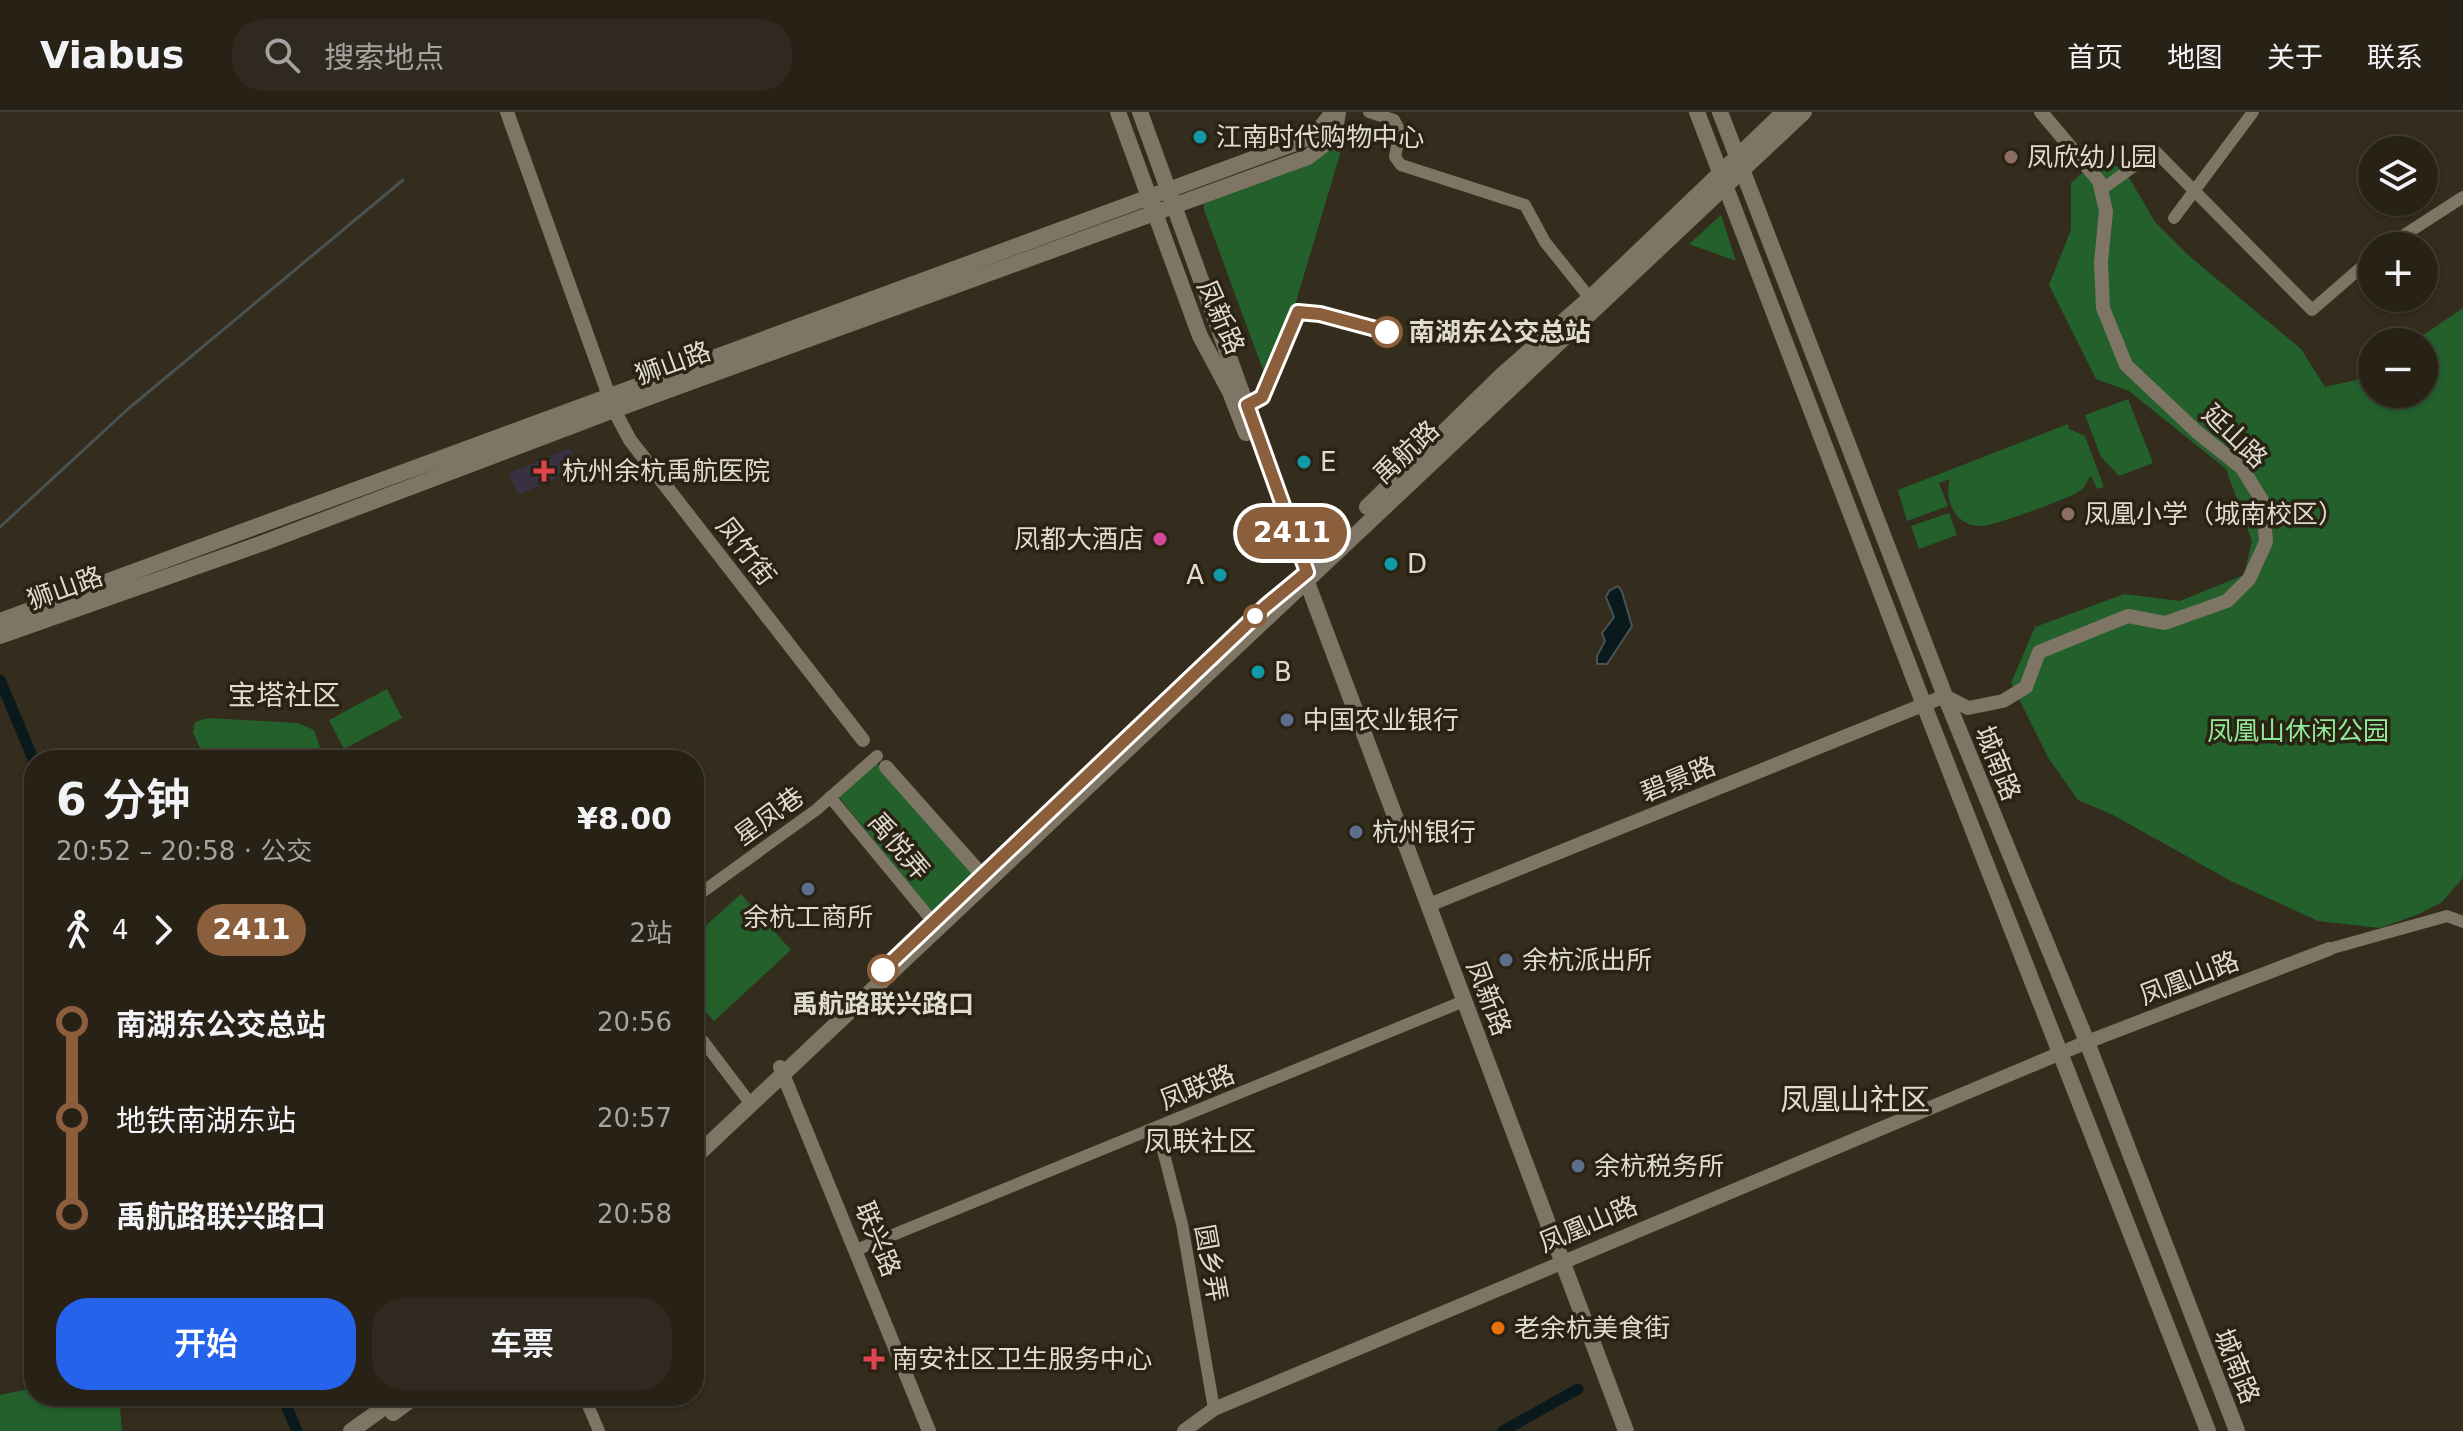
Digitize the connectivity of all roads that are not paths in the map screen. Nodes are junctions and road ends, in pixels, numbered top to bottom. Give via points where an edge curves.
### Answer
1 (507, 112) edge
2 (1118, 112) edge
3 (1140, 112) edge
4 (1335, 112) edge
5 (1369, 112) edge
6 (1697, 112) edge
7 (1720, 112) edge
8 (1784, 112) edge
9 (1804, 112) edge
10 (2041, 112) edge
11 (2253, 112) edge
12 (1739, 164) junction
13 (1722, 179) junction
14 (2101, 190) junction
15 (2194, 191) junction
16 (1150, 197) junction
17 (2463, 197) edge
18 (1172, 198) junction
19 (1154, 214) junction
20 (2174, 218) dead end
21 (2409, 232) edge
22 (2358, 270) edge
23 (1594, 302) junction
24 (612, 402) junction
25 (1305, 577) junction
26 (2, 631) edge
27 (1945, 696) junction
28 (1924, 705) junction
29 (863, 740) joint
30 (881, 762) junction
31 (830, 797) junction
32 (982, 875) junction
33 (704, 891) edge
34 (1429, 905) junction
35 (2463, 922) edge
36 (934, 923) junction
37 (2329, 949) joint
38 (1464, 1001) junction
39 (704, 1042) edge
40 (2087, 1042) junction
41 (2060, 1053) junction
42 (782, 1071) junction
43 (747, 1099) junction
44 (1157, 1127) junction
45 (704, 1139) edge
46 (704, 1148) edge
47 (856, 1250) junction
48 (1562, 1261) junction
49 (386, 1406) edge
50 (403, 1406) edge
51 (588, 1406) edge
52 (1214, 1409) junction
53 (351, 1431) edge
54 (370, 1431) edge
55 (599, 1431) edge
56 (929, 1431) edge
57 (1184, 1431) edge
58 (1626, 1431) edge
59 (2208, 1431) edge
60 (2237, 1431) edge

1 - 24 street, 凤竹街
2 - 16 main road, 凤新路
3 - 18 main road, 凤新路
4 - 18 main road, 狮山路 via 1334,137 1308,157
5 - 23 street via 1394,120 1400,131 1395,157 1401,165 1525,205 1545,242
6 - 13 main road, 城南路
7 - 12 main road, 城南路
8 - 12 main road, 禹航路
9 - 12 main road, 禹航路
10 - 14 street, 延山路
11 - 15 street
12 - 13 main road, 禹航路
12 - 27 main road, 城南路
13 - 23 main road, 禹航路
13 - 28 main road, 城南路
14 - 15 street via 2155,151
14 - 27 street, 延山路 via 2106,211 2103,308 2126,365 2242,468 2263,502 2266,542 2249,579 2227,601 2165,623 2128,616 2086,631 2039,652 2026,687 2003,701 1968,708
15 - 20 street
15 - 22 street via 2312,310
16 - 18 main road, 狮山路
16 - 19 main road, 凤新路
16 - 24 main road, 狮山路
17 - 21 street
18 - 19 main road, 狮山路
18 - 25 main road, 凤新路
19 - 24 main road, 狮山路
19 - 25 main road, 凤新路 via 1200,336 1230,392
23 - 25 main road, 禹航路
24 - 26 main road, 狮山路 via 263,543
24 - 29 street, 凤竹街 via 630,440
25 - 32 main road, 禹航路 via 1266,606
25 - 34 main road, 凤新路
25 - 42 main road, 禹航路
27 - 28 street, 碧景路
27 - 40 main road, 城南路
28 - 34 street, 碧景路
28 - 41 main road, 城南路
29 - 30 street
30 - 31 street, 星凤巷 via 866,764
30 - 32 street
31 - 33 street, 星凤巷
31 - 36 street, 禹悦弄
32 - 36 main road, 禹航路
34 - 38 main road, 凤新路
35 - 37 street via 2447,916
36 - 42 main road, 禹航路
37 - 40 street, 凤凰山路
38 - 44 street, 凤联路
38 - 48 main road, 凤新路
39 - 43 street
40 - 41 street, 凤凰山路
40 - 60 main road, 城南路
41 - 48 street, 凤凰山路
41 - 59 main road, 城南路
42 - 43 main road, 禹航路
42 - 46 main road, 禹航路
42 - 47 street, 联兴路
43 - 45 main road, 禹航路
44 - 47 street, 凤联路
44 - 52 street, 圆乡弄 via 1182,1224
47 - 56 street, 联兴路
48 - 52 street, 凤凰山路
48 - 58 main road, 凤新路
49 - 53 main road
50 - 54 main road
51 - 55 street
52 - 57 street, 凤凰山路

